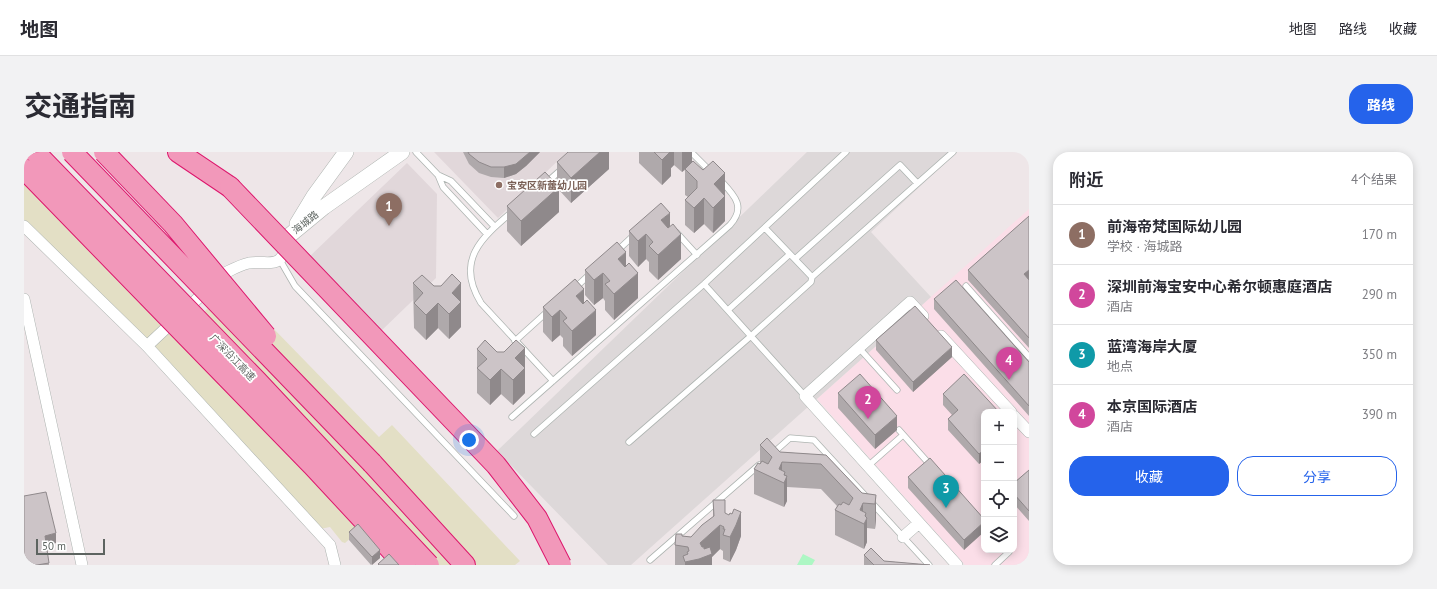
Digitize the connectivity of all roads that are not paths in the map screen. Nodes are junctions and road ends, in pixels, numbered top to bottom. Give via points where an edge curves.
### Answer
1 (34, 152) edge
2 (72, 152) edge
3 (104, 152) edge
4 (178, 152) edge
5 (204, 152) edge
6 (346, 152) edge
7 (402, 152) edge
8 (416, 152) edge
9 (691, 152) edge
10 (846, 152) edge
11 (953, 152) edge
12 (564, 167) edge
13 (24, 169) edge
14 (438, 175) junction
15 (917, 183) junction
16 (230, 187) junction
17 (541, 187) edge
18 (518, 207) edge
19 (24, 226) edge
20 (494, 226) junction
21 (765, 228) junction
22 (673, 230) edge
23 (638, 232) edge
24 (487, 234) junction
25 (290, 235) junction
26 (614, 253) edge
27 (790, 254) junction
28 (697, 255) junction
29 (795, 259) junction
30 (280, 260) junction
31 (597, 268) edge
32 (812, 277) junction
33 (704, 284) junction
34 (966, 286) dead end
35 (568, 294) edge
36 (24, 299) edge
37 (550, 310) edge
38 (728, 310) junction
39 (751, 336) junction
40 (515, 340) junction
41 (147, 346) junction
42 (858, 348) junction
43 (1029, 357) edge
44 (552, 381) junction
45 (897, 390) dead end
46 (805, 396) junction
47 (1007, 409) edge
48 (512, 417) dead end
49 (1017, 419) edge
50 (1029, 432) edge
51 (534, 434) dead end
52 (629, 442) dead end
53 (372, 463) junction
54 (868, 466) junction
55 (938, 475) edge
56 (514, 516) dead end
57 (919, 523) junction
58 (904, 538) junction
59 (1008, 553) edge
60 (650, 560) dead end
61 (82, 565) edge
62 (335, 565) edge
63 (405, 565) edge
64 (429, 565) edge
65 (465, 565) edge
66 (561, 565) edge
67 (929, 565) edge
68 (957, 565) edge
69 (995, 565) edge

1 - 64 highway, 广深沿江高速, bridge via 257,381
2 - 53 highway, bridge
3 - 53 highway, bridge via 177,230
4 - 16 highway
5 - 16 highway
6 - 25 main road, 海城路
7 - 25 main road, 海城路 via 324,207
8 - 14 lane
9 - 28 lane via 734,196 739,208 730,225
10 - 21 lane
11 - 15 lane
12 - 17 lane
13 - 63 highway, bridge via 312,465
14 - 20 lane via 451,181
14 - 24 lane via 443,187
15 - 29 lane via 900,165
15 - 32 lane
16 - 66 highway, bridge via 496,465 537,518
18 - 20 lane
19 - 41 street
20 - 24 lane
21 - 27 lane
21 - 33 lane
22 - 28 lane
23 - 26 lane
24 - 40 lane via 476,249 472,261 471,284 481,304
25 - 30 street via 285,254
27 - 29 lane
27 - 38 lane
28 - 44 lane
29 - 32 lane
30 - 41 street via 241,265 225,273
30 - 56 lane via 295,286
31 - 35 lane
32 - 39 lane via 810,282
33 - 38 lane
33 - 51 lane
34 - 43 lane
36 - 61 street
37 - 40 lane
38 - 39 lane
39 - 46 lane
39 - 52 lane
40 - 44 lane
41 - 62 street via 330,545
42 - 45 lane
42 - 46 street
42 - 47 street via 910,302
44 - 48 lane
46 - 54 street
49 - 50 street
53 - 65 highway
54 - 55 lane via 901,433
54 - 57 street
57 - 58 street
57 - 68 street
58 - 60 lane via 814,440 790,438
58 - 67 lane
59 - 69 lane

